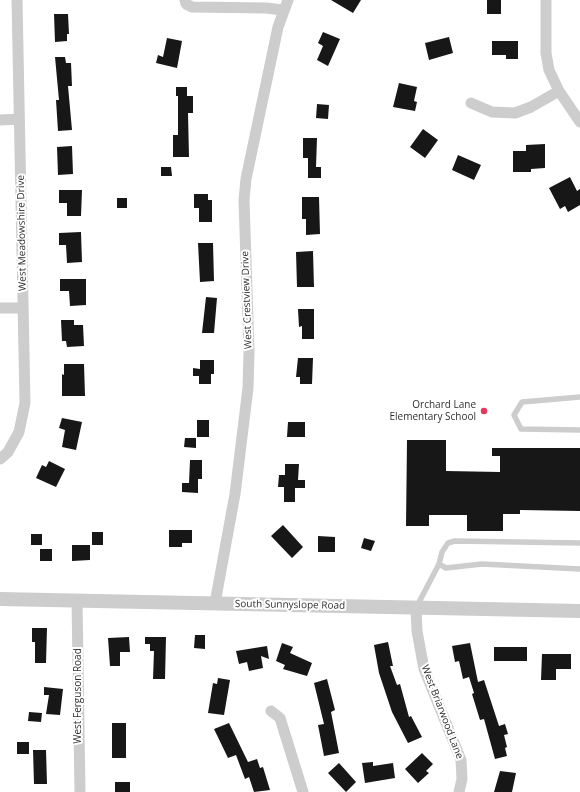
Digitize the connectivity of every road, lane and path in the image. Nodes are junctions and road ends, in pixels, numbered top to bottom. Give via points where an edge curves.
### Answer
1 (17, 0) edge
2 (546, 0) edge
3 (186, 3) edge
4 (285, 5) edge
5 (559, 91) junction
6 (471, 103) dead end
7 (19, 119) junction
8 (0, 120) edge
9 (580, 122) edge
10 (0, 308) edge
11 (23, 308) junction
12 (580, 397) edge
13 (580, 430) edge
14 (0, 459) edge
15 (580, 543) edge
16 (439, 564) junction
17 (580, 569) edge
18 (0, 599) edge
19 (77, 600) junction
20 (215, 603) junction
21 (416, 608) junction
22 (580, 611) edge
23 (271, 710) dead end
24 (80, 792) edge
25 (303, 792) edge
26 (459, 792) edge

1 - 7 street, West Meadowshire Drive
2 - 5 street via 546,53 549,70
3 - 4 street via 204,8 266,8
4 - 20 street, West Crestview Drive via 278,27 246,179 244,200 248,388 235,494
5 - 6 street via 531,108 515,113 492,112
5 - 9 street
7 - 8 street
7 - 11 street, West Meadowshire Drive
10 - 11 street
11 - 14 street, West Meadowshire Drive via 24,413 16,438 8,452
12 - 13 lane via 522,402 514,415 521,429
15 - 16 lane via 454,541 448,543 442,552
16 - 17 lane via 446,568 482,564
16 - 21 lane
18 - 19 street, South Sunnyslope Road
19 - 20 street, South Sunnyslope Road
19 - 24 street, West Ferguson Road
20 - 21 street, South Sunnyslope Road
21 - 22 street, South Sunnyslope Road
21 - 26 street, West Briarwood Lane via 424,669 461,760 462,779
23 - 25 street via 280,718

